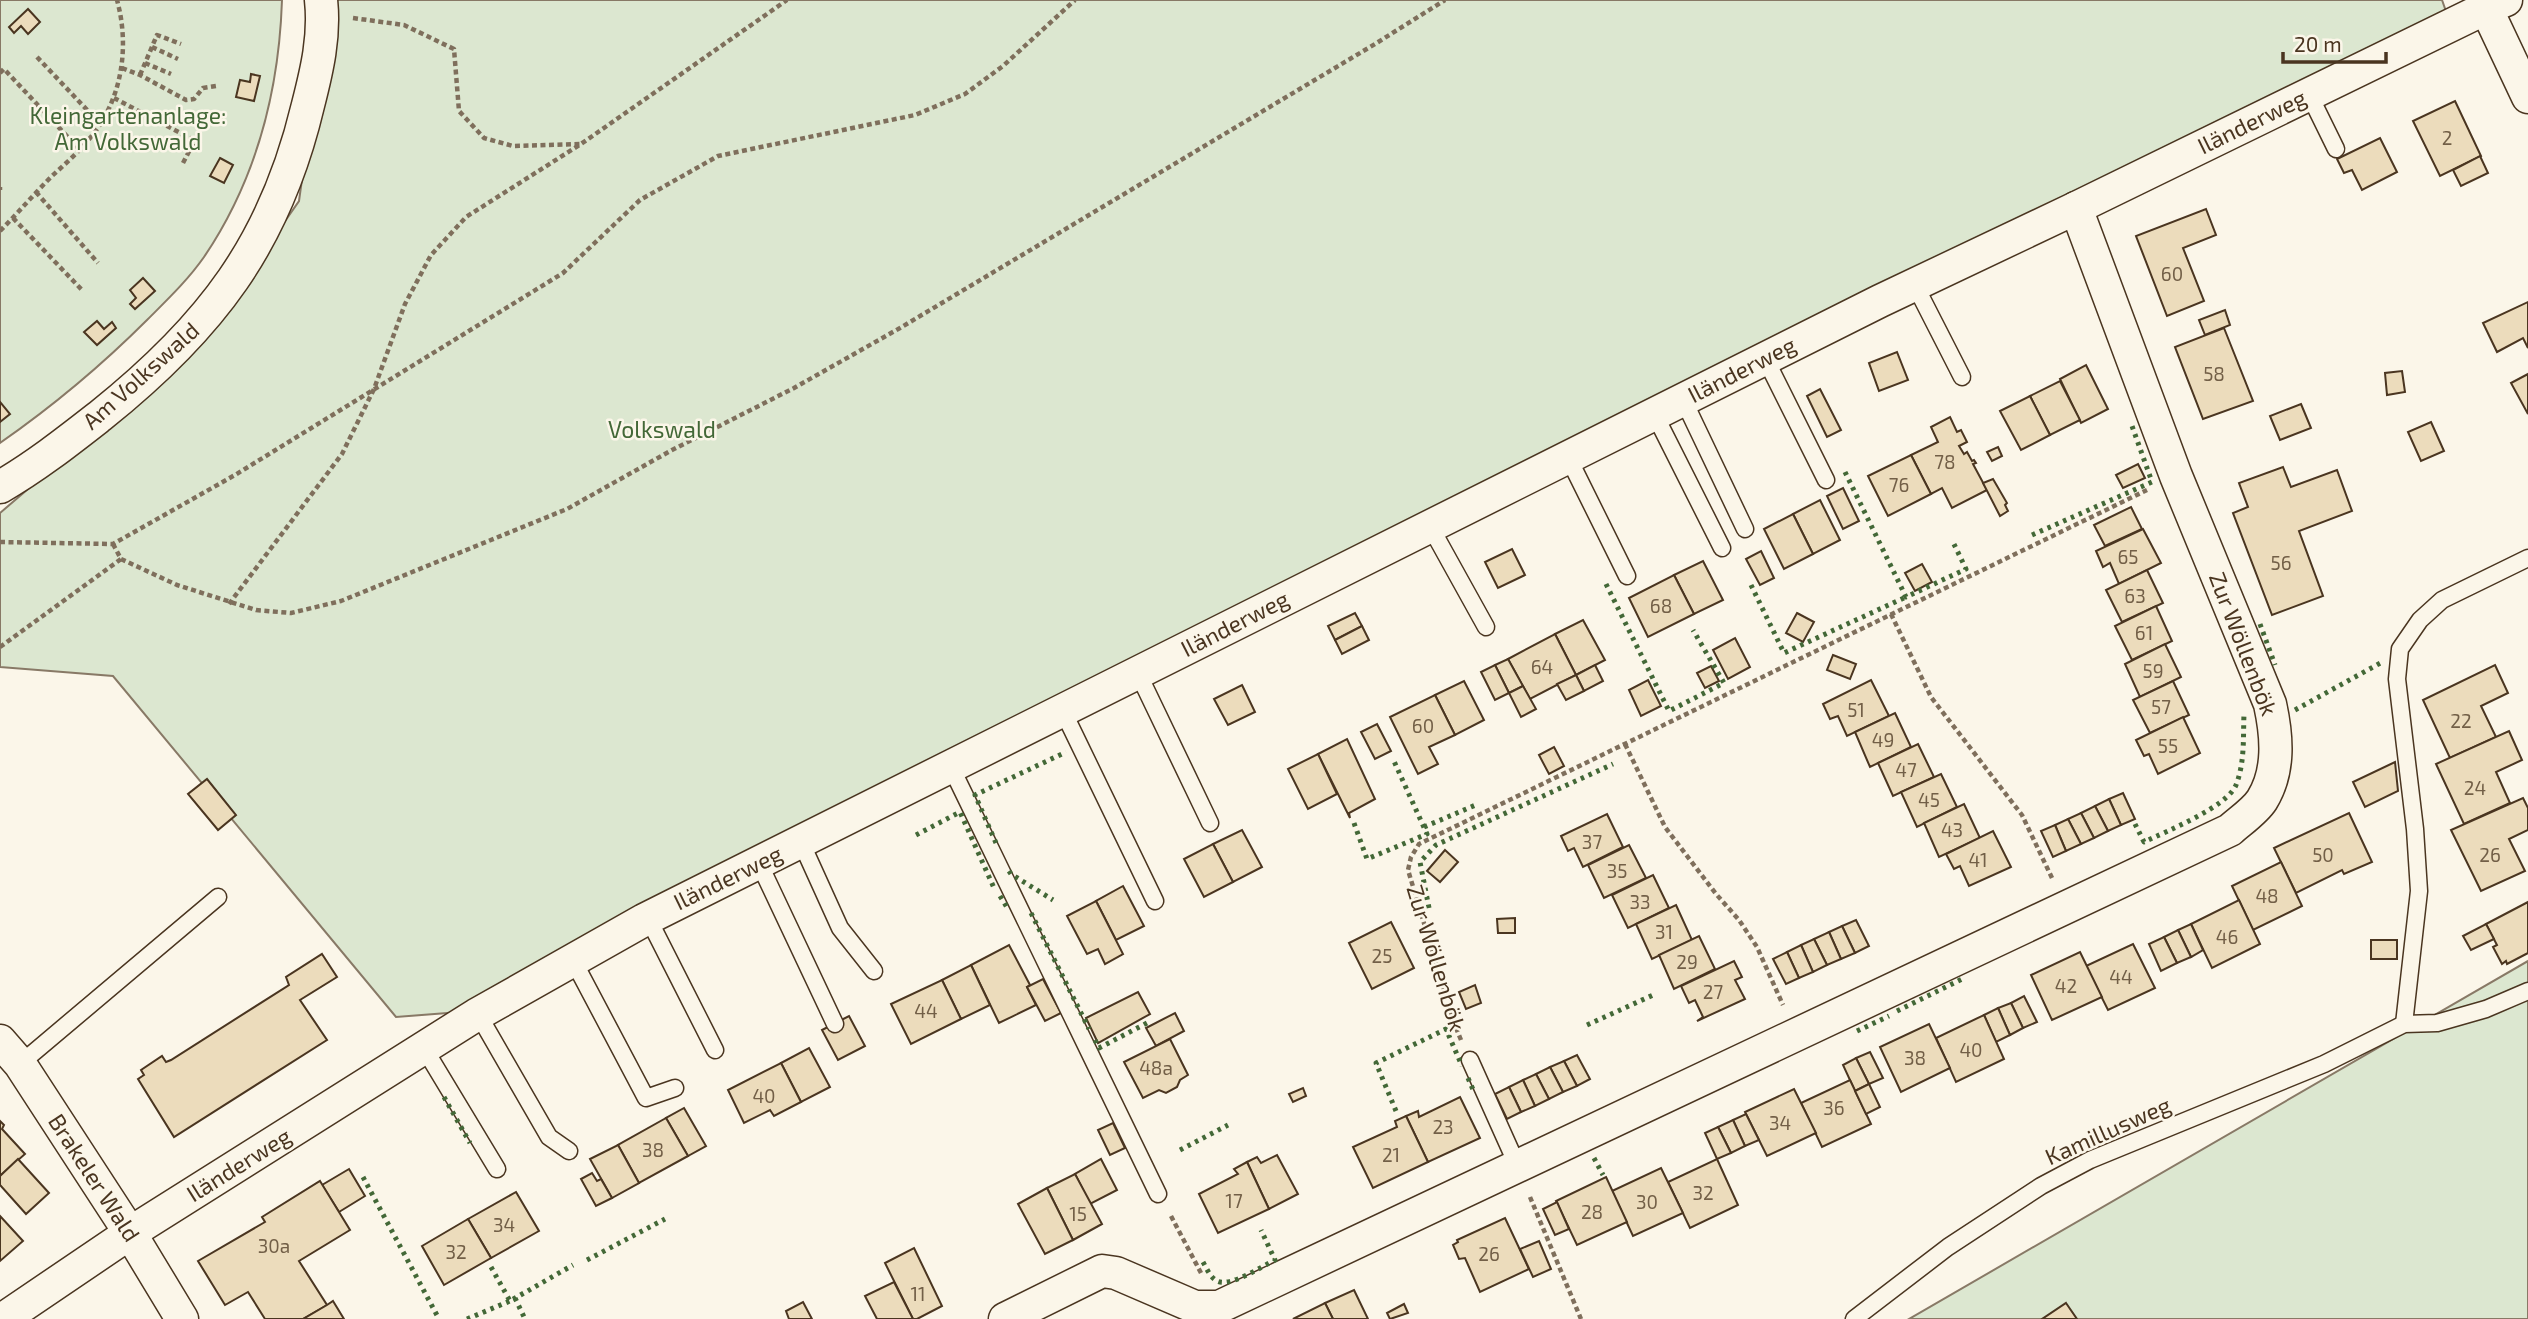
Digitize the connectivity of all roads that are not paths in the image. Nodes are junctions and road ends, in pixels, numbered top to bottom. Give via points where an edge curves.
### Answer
1 (2496, 4) edge
2 (321, 7) edge
3 (2309, 94) junction
4 (2528, 97) edge
5 (2336, 149) dead end
6 (2076, 208) junction
7 (1915, 285) junction
8 (1765, 358) junction
9 (1962, 377) dead end
10 (1683, 399) junction
11 (1654, 414) junction
12 (1568, 457) junction
13 (1826, 480) dead end
14 (0, 487) edge
15 (1430, 526) junction
16 (1745, 529) dead end
17 (1723, 548) dead end
18 (2528, 558) edge
19 (1627, 576) dead end
20 (1486, 627) dead end
21 (1138, 673) junction
22 (1063, 711) junction
23 (951, 767) junction
24 (1210, 823) dead end
25 (801, 842) junction
26 (759, 863) junction
27 (218, 897) dead end
28 (1155, 901) dead end
29 (648, 918) junction
30 (573, 960) junction
31 (874, 971) dead end
32 (2528, 991) edge
33 (478, 1014) junction
34 (835, 1024) dead end
35 (2404, 1024) junction
36 (424, 1048) junction
37 (715, 1049) dead end
38 (10, 1053) edge
39 (1469, 1060) road end
40 (675, 1088) dead end
41 (569, 1151) dead end
42 (1517, 1167) junction
43 (497, 1169) dead end
44 (1158, 1194) road end
45 (130, 1233) junction
46 (4, 1319) edge
47 (183, 1319) edge
48 (1005, 1319) edge
49 (1854, 1319) edge

1 - 3 street, Iländerweg
1 - 4 street
2 - 14 street, Am Volkswald via 319,59 303,130 264,232 235,279 192,333 134,388
3 - 5 lane
3 - 6 street, Iländerweg
6 - 7 street, Iländerweg
6 - 42 street, Zur Wöllenbök via 2176,476 2270,704 2276,732 2274,770 2261,801 2230,830
7 - 8 street, Iländerweg
7 - 9 lane
8 - 10 street, Iländerweg
8 - 13 lane
10 - 11 street, Iländerweg
10 - 16 lane
11 - 12 street, Iländerweg
11 - 17 lane
12 - 15 street, Iländerweg
12 - 19 lane
15 - 20 lane
15 - 21 street, Iländerweg
18 - 35 lane via 2442,600 2420,620 2400,649 2398,679 2419,891
21 - 22 street, Iländerweg
21 - 24 lane
22 - 23 street, Iländerweg
22 - 28 lane
23 - 25 street, Iländerweg
23 - 44 lane
25 - 26 street, Iländerweg
25 - 31 lane via 840,928
26 - 29 street, Iländerweg
26 - 34 lane
27 - 38 lane
29 - 30 street, Iländerweg
29 - 37 lane
30 - 33 street, Iländerweg
30 - 40 lane via 646,1098
32 - 35 lane, Kamillusweg via 2437,1023
33 - 36 street, Iländerweg
33 - 41 lane via 550,1137
35 - 49 lane, Kamillusweg via 2324,1064 2041,1186 1948,1247
36 - 43 lane
36 - 45 street, Iländerweg
38 - 45 street, Brakeler Wald
39 - 42 lane, Zur Wöllenbök
42 - 48 street, Zur Wöllenbök via 1219,1307 1195,1307 1102,1271
45 - 46 street, Iländerweg
45 - 47 street, Brakeler Wald

